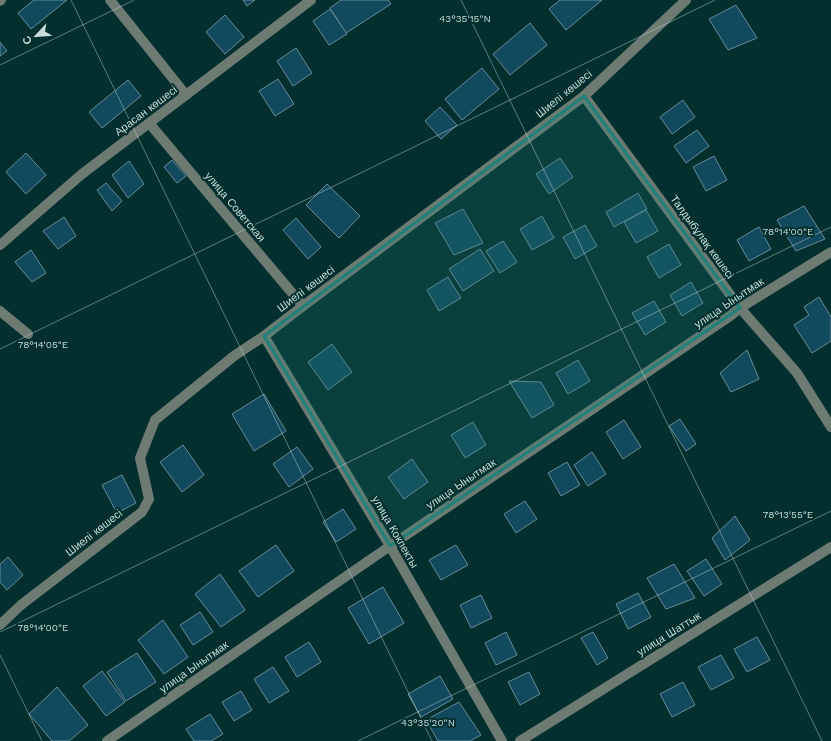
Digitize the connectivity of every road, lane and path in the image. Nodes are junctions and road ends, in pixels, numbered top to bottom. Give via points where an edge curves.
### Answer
1 (110, 0) edge
2 (311, 0) edge
3 (686, 0) edge
4 (186, 95) junction
5 (584, 96) junction
6 (149, 124) junction
7 (0, 245) edge
8 (831, 252) edge
9 (303, 306) junction
10 (740, 308) junction
11 (0, 311) edge
12 (28, 334) dead end
13 (264, 336) junction
14 (831, 427) edge
15 (390, 546) junction
16 (831, 547) edge
17 (0, 625) edge
18 (108, 741) edge
19 (502, 741) edge
20 (520, 741) edge

1 - 4 street
2 - 4 street, Арасан көшесі
3 - 5 street, Шиелі көшесі
4 - 6 street, Арасан көшесі
5 - 9 street, Шиелі көшесі
5 - 10 street, Талдыбұлақ көшесі
6 - 7 street, Арасан көшесі via 82,174
6 - 9 street, улица Советская
8 - 10 street, улица Ынытмак
9 - 13 street, Шиелі көшесі
10 - 14 street, Талдыбұлақ көшесі via 797,373
10 - 15 street, улица Ынытмак
11 - 12 street
13 - 15 street, улица Кокпекты
13 - 17 street, Шиелі көшесі via 234,356 155,420 140,458 149,499 142,512 20,605
15 - 18 street, улица Ынытмак
15 - 19 street, улица Кокпекты
16 - 20 street, улица Шаттык

